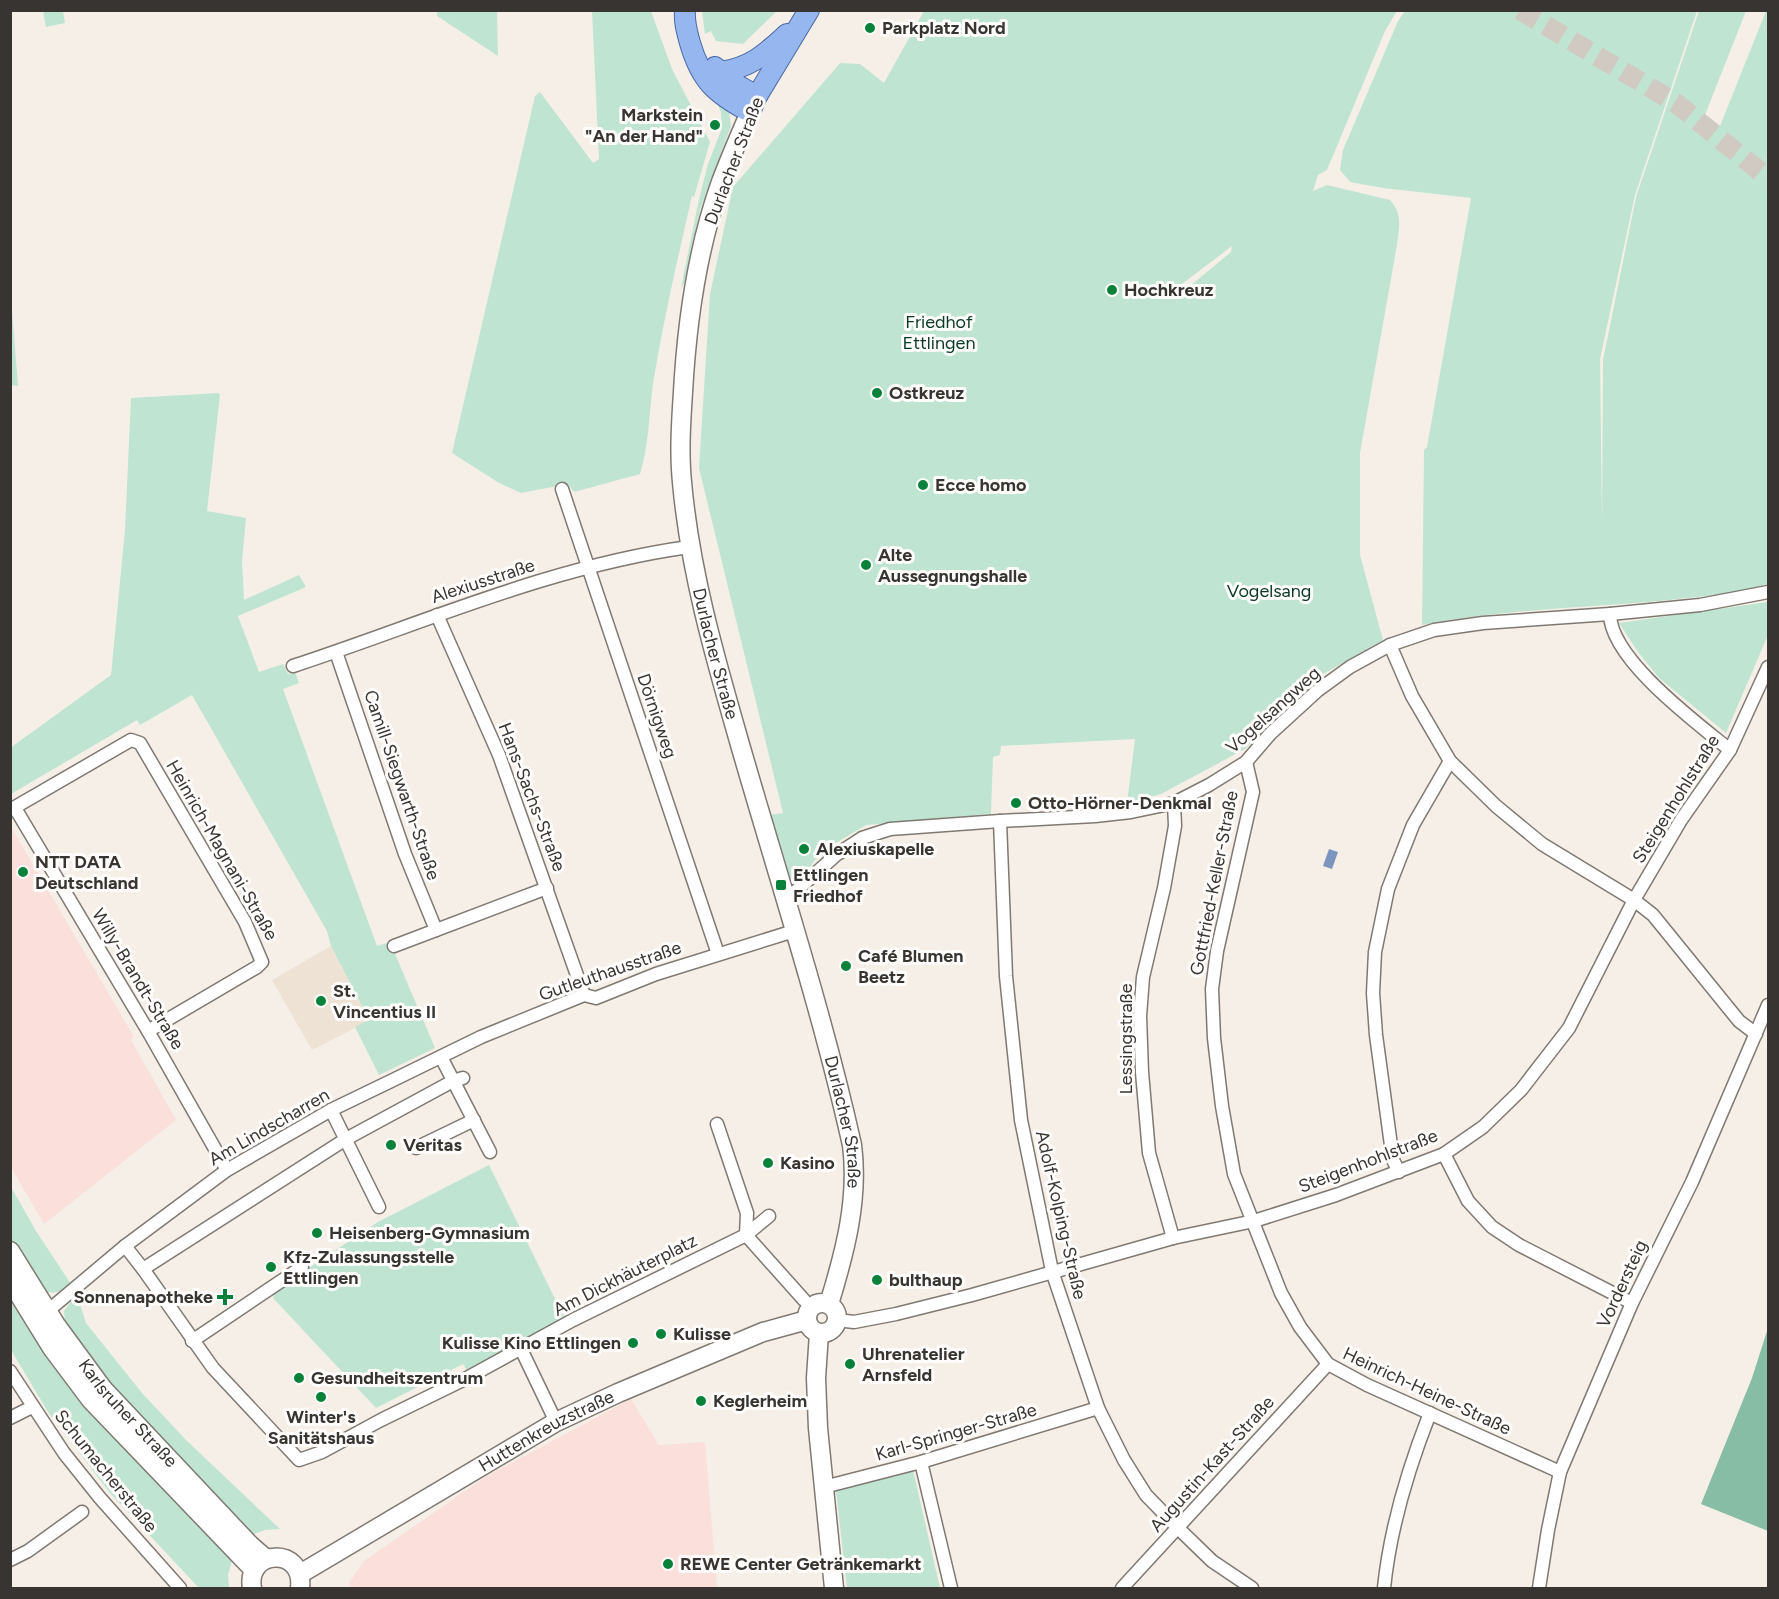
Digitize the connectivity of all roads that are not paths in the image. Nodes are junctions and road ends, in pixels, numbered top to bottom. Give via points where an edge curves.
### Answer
1 (685, 10) edge
2 (806, 14) edge
3 (690, 43) junction
4 (721, 72) junction
5 (754, 104) junction
6 (562, 489) dead end
7 (689, 547) junction
8 (587, 567) junction
9 (1768, 592) edge
10 (1610, 614) junction
11 (437, 615) junction
12 (1390, 645) junction
13 (336, 652) junction
14 (293, 666) dead end
15 (1768, 667) edge
16 (1730, 750) junction
17 (1450, 761) junction
18 (1246, 762) junction
19 (1174, 802) junction
20 (13, 809) edge
21 (1000, 821) junction
22 (547, 888) junction
23 (785, 897) junction
24 (1634, 900) junction
25 (436, 930) junction
26 (794, 932) junction
27 (394, 946) dead end
28 (718, 954) junction
29 (584, 995) junction
30 (1768, 1005) edge
31 (148, 1031) junction
32 (1756, 1034) junction
33 (441, 1057) junction
34 (458, 1080) junction
35 (331, 1110) junction
36 (474, 1120) junction
37 (717, 1124) dead end
38 (346, 1139) junction
39 (416, 1148) dead end
40 (490, 1152) dead end
41 (1444, 1154) junction
42 (227, 1170) junction
43 (1399, 1172) junction
44 (380, 1207) dead end
45 (769, 1216) dead end
46 (1254, 1221) junction
47 (746, 1234) junction
48 (1173, 1238) junction
49 (125, 1246) junction
50 (10, 1251) edge
51 (302, 1267) dead end
52 (144, 1269) junction
53 (1052, 1271) junction
54 (10, 1280) edge
55 (804, 1300) dead end
56 (1632, 1303) junction
57 (833, 1312) junction
58 (41, 1316) junction
59 (813, 1326) junction
60 (192, 1341) junction
61 (521, 1349) junction
62 (1328, 1364) junction
63 (10, 1371) edge
64 (32, 1407) junction
65 (1098, 1408) junction
66 (1430, 1413) junction
67 (10, 1418) edge
68 (556, 1422) junction
69 (921, 1462) junction
70 (1560, 1472) junction
71 (824, 1487) junction
72 (82, 1512) dead end
73 (1178, 1528) junction
74 (10, 1560) edge
75 (260, 1564) junction
76 (300, 1581) edge
77 (180, 1588) edge
78 (252, 1588) edge
79 (834, 1588) edge
80 (951, 1588) edge
81 (1122, 1588) edge
82 (1252, 1588) edge
83 (1384, 1588) edge
84 (1539, 1588) edge

1 - 3 main road via 684,24
2 - 4 main road via 751,64
2 - 5 main road, Durlacher Straße
3 - 4 main road
3 - 5 main road via 695,62 714,89 726,100
4 - 5 main road
5 - 7 main road, Durlacher Straße via 721,183 705,237 689,318 681,420
6 - 8 street, Dörnigweg
7 - 8 street, Alexiusstraße
7 - 23 main road, Durlacher Straße
8 - 11 street, Alexiusstraße
8 - 28 street, Dörnigweg
9 - 10 street, Vogelsangweg via 1700,605
10 - 12 street, Vogelsangweg via 1483,623 1434,630
10 - 16 street via 1610,624 1621,644 1653,686
11 - 13 street, Alexiusstraße
11 - 22 street, Hans-Sachs-Straße via 499,755
12 - 17 street via 1412,696
12 - 18 street, Vogelsangweg via 1317,691
13 - 14 street, Alexiusstraße
13 - 25 street, Camill-Siegwarth-Straße via 405,854
15 - 16 street, Steigenhohlstraße
16 - 24 street, Steigenhohlstraße via 1681,820
17 - 24 street via 1542,844
17 - 43 street via 1413,825 1388,889 1375,951 1376,1035 1393,1160
18 - 19 street, Vogelsangweg
18 - 46 street, Gottfried-Keller-Straße via 1253,792 1212,989 1214,1038 1232,1163
19 - 21 street, Vogelsangweg via 1095,816
19 - 48 street, Lessingstraße via 1175,826 1143,977 1140,1016 1149,1153
20 - 31 street, Willy-Brandt-Straße
20 - 31 street, Heinrich-Magnani-Straße via 131,740 140,742 245,922 262,962
21 - 23 street, Vogelsangweg via 890,830 862,838
21 - 53 street, Adolf-Kolping-Straße via 1006,976 1021,1120
22 - 25 street
22 - 29 street, Hans-Sachs-Straße
23 - 26 main road, Durlacher Straße
24 - 32 street via 1653,915 1739,1021
24 - 41 street, Steigenhohlstraße via 1569,1028 1521,1090 1483,1127
25 - 27 street
26 - 28 street, Gutleuthausstraße
26 - 57 main road, Durlacher Straße via 846,1118 855,1166 854,1204
28 - 29 street, Gutleuthausstraße via 596,998
29 - 33 street, Gutleuthausstraße
30 - 32 street, Vordersteig
31 - 42 street, Willy-Brandt-Straße
32 - 56 street, Vordersteig via 1692,1182
33 - 34 street
33 - 35 street, Am Lindscharren
34 - 36 street
34 - 38 street
35 - 38 street
35 - 42 street, Am Lindscharren
36 - 39 street
36 - 40 street
37 - 47 street via 747,1213
38 - 44 street
38 - 52 street
41 - 43 street, Steigenhohlstraße
41 - 56 street via 1468,1201 1492,1227
42 - 49 street, Am Lindscharren
43 - 46 street, Steigenhohlstraße
45 - 47 street, Am Dickhäuterplatz
46 - 48 street, Steigenhohlstraße
46 - 62 street, Heinrich-Heine-Straße via 1281,1293
47 - 55 street
47 - 61 street, Am Dickhäuterplatz
48 - 53 street, Steigenhohlstraße
49 - 52 street
49 - 58 street, Am Lindscharren
50 - 58 main road, Karlsruher Straße
51 - 60 street
52 - 60 street
53 - 57 street, Steigenhohlstraße via 972,1295 854,1322
53 - 65 street, Adolf-Kolping-Straße
54 - 58 main road, Karlsruher Straße
56 - 70 street, Vordersteig
57 - 59 main road via 833,1329 824,1333
57 - 59 main road via 815,1304 808,1311
58 - 75 main road, Karlsruher Straße via 103,1389 242,1536
59 - 68 main road, Huttenkreuzstraße via 763,1332
59 - 71 main road
60 - 61 street, Am Dickhäuterplatz via 299,1460 322,1452
61 - 68 street
62 - 66 street, Heinrich-Heine-Straße
62 - 73 street, Augustin-Kast-Straße
63 - 64 street, Schumacherstraße
64 - 67 street
64 - 77 street, Schumacherstraße via 100,1498
65 - 69 street, Karl-Springer-Straße
65 - 73 street, Adolf-Kolping-Straße via 1146,1495
66 - 70 street, Heinrich-Heine-Straße
66 - 83 street via 1395,1526
68 - 76 main road, Huttenkreuzstraße
69 - 71 street, Karl-Springer-Straße
69 - 80 street
70 - 84 street, Vordersteig
71 - 79 main road
72 - 74 street
73 - 81 street, Augustin-Kast-Straße
73 - 82 street, Adolf-Kolping-Straße via 1212,1561
75 - 76 main road via 277,1557 285,1559 294,1564
75 - 78 main road via 252,1576

